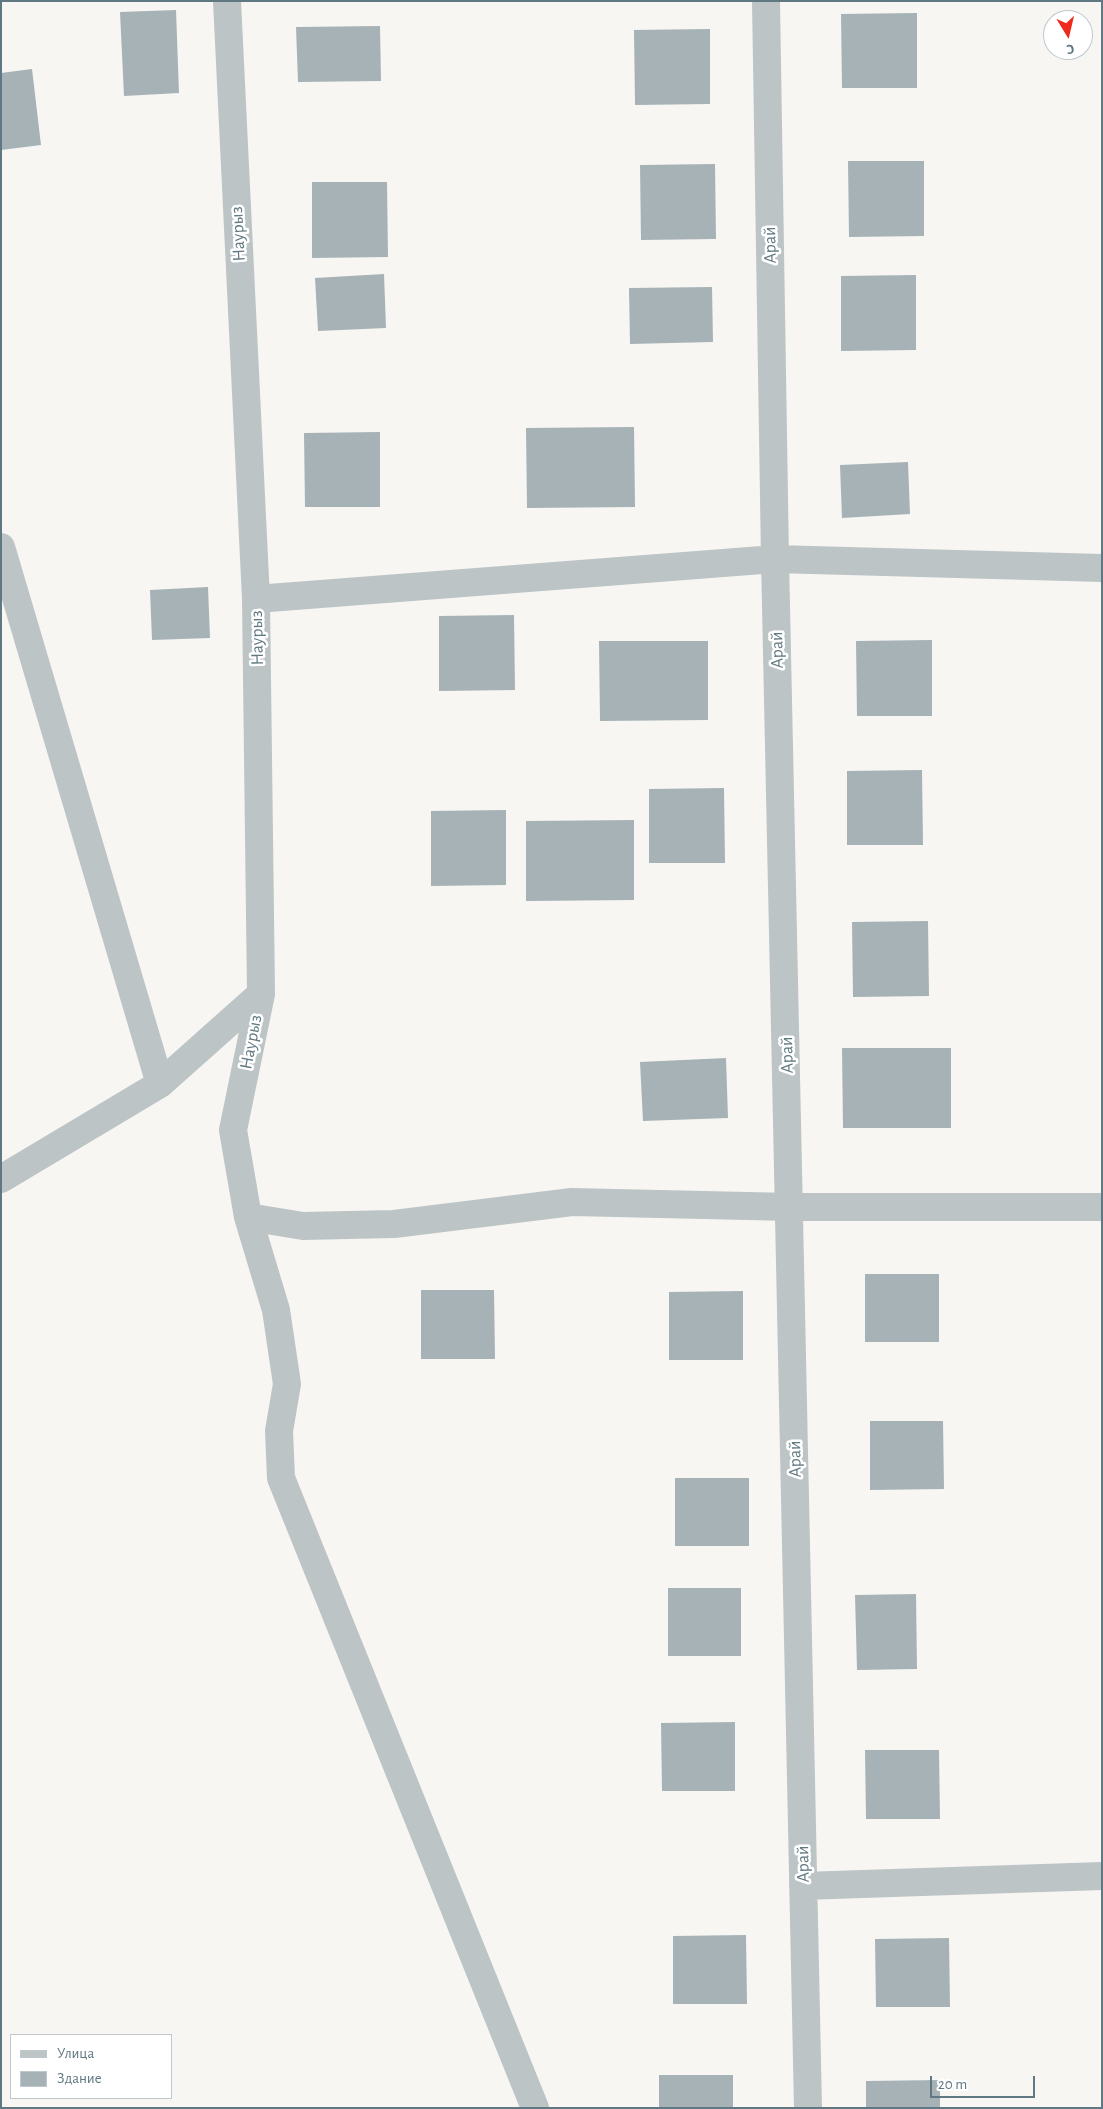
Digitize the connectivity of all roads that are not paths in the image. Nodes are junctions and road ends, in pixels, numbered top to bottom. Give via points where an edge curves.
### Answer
1 (227, 1) edge
2 (766, 1) edge
3 (1, 547) edge
4 (775, 559) junction
5 (1102, 568) edge
6 (256, 599) junction
7 (261, 994) junction
8 (160, 1084) junction
9 (1, 1180) edge
10 (790, 1207) junction
11 (1102, 1208) edge
12 (248, 1217) junction
13 (1102, 1876) edge
14 (803, 1886) junction
15 (535, 2108) edge
16 (808, 2108) edge

1 - 6 street, Наурыз
2 - 4 street, Арай
3 - 8 street
4 - 5 street
4 - 6 street
4 - 10 street, Арай
6 - 7 street, Наурыз
7 - 8 street
7 - 12 street, Наурыз via 233,1130
8 - 9 street
10 - 11 street
10 - 12 street via 572,1202 394,1224 303,1226
10 - 14 street, Арай
12 - 15 street, Наурыз via 276,1310 287,1384 279,1431 281,1478
13 - 14 street
14 - 16 street, Арай

